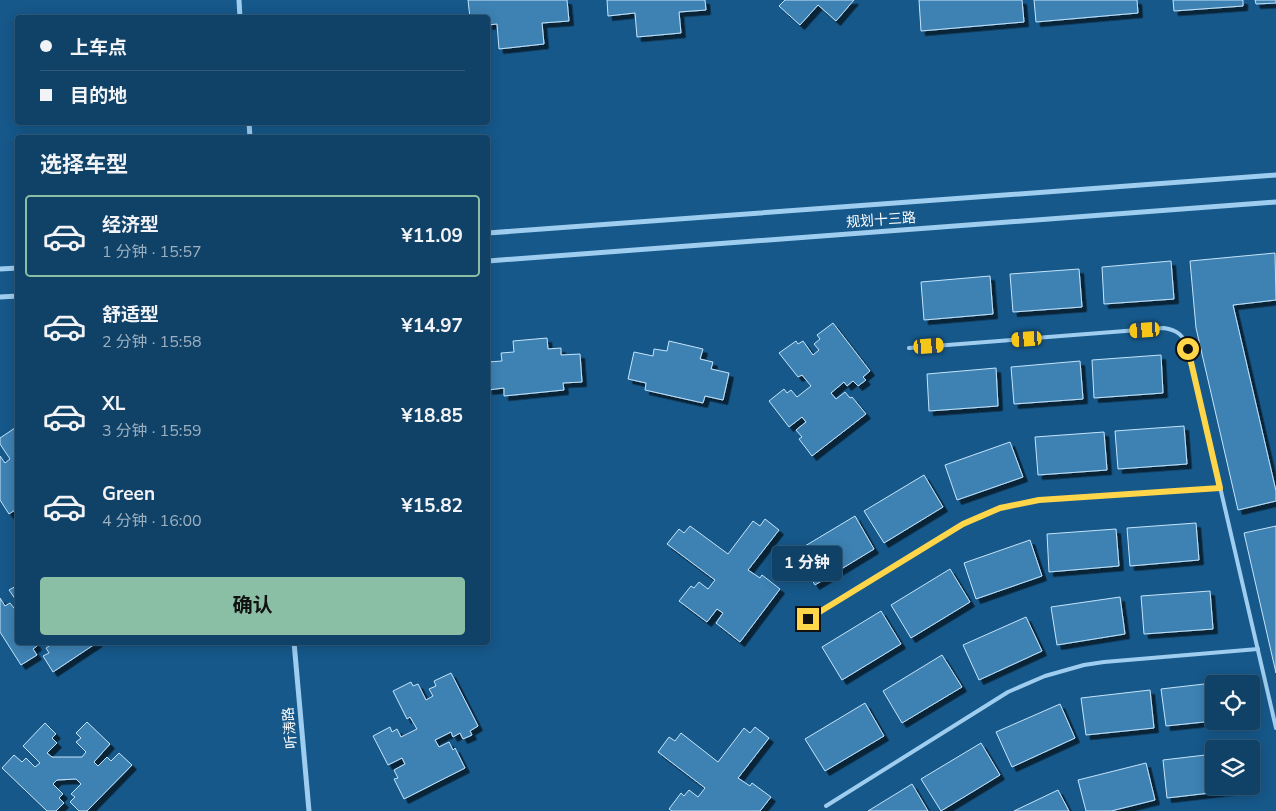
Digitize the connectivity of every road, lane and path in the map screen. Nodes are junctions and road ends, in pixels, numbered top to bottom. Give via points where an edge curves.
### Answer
1 (239, 0) edge
2 (240, 15) edge
3 (1276, 175) edge
4 (1276, 202) edge
5 (490, 233) edge
6 (490, 261) edge
7 (15, 268) edge
8 (0, 269) edge
9 (15, 296) edge
10 (0, 297) edge
11 (909, 348) dead end
12 (1220, 488) junction
13 (808, 619) dead end
14 (294, 645) edge
15 (1258, 649) junction
16 (1276, 728) edge
17 (826, 806) dead end
18 (309, 811) edge

1 - 2 street
3 - 5 street, 规划十三路
4 - 6 street, 规划十三路
7 - 8 street
9 - 10 street
11 - 12 lane via 1173,330 1186,341
12 - 13 lane via 1039,500 1000,508 963,524
12 - 15 lane
14 - 18 street, 听涛路
15 - 16 lane
15 - 17 lane via 1104,662 1045,676 1008,692

